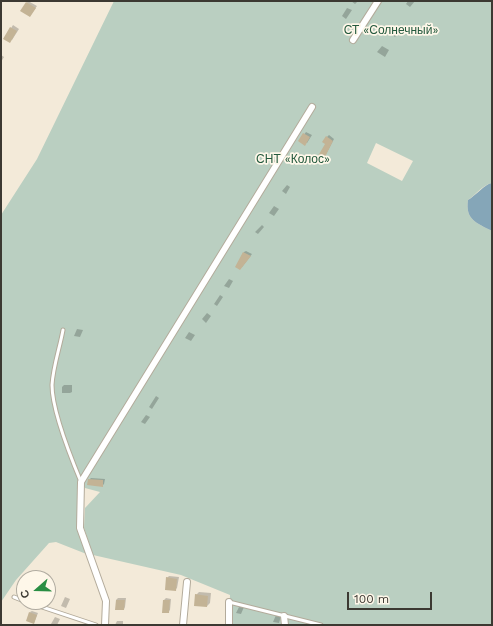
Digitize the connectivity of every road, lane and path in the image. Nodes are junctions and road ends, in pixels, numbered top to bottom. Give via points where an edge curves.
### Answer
1 (378, 1) edge
2 (353, 40) dead end
3 (312, 107) dead end
4 (63, 330) dead end
5 (81, 482) junction
6 (188, 582) dead end
7 (229, 602) joint
8 (51, 610) edge
9 (284, 616) junction
10 (96, 625) edge
11 (105, 625) edge
12 (183, 625) edge
13 (229, 625) edge
14 (285, 625) edge
15 (321, 625) edge

1 - 2 street
3 - 5 street
4 - 5 lane via 52,384 53,398 70,458
5 - 11 street via 80,528 106,601
6 - 12 street
7 - 9 lane
7 - 13 street
8 - 10 lane
9 - 14 street
9 - 15 lane

